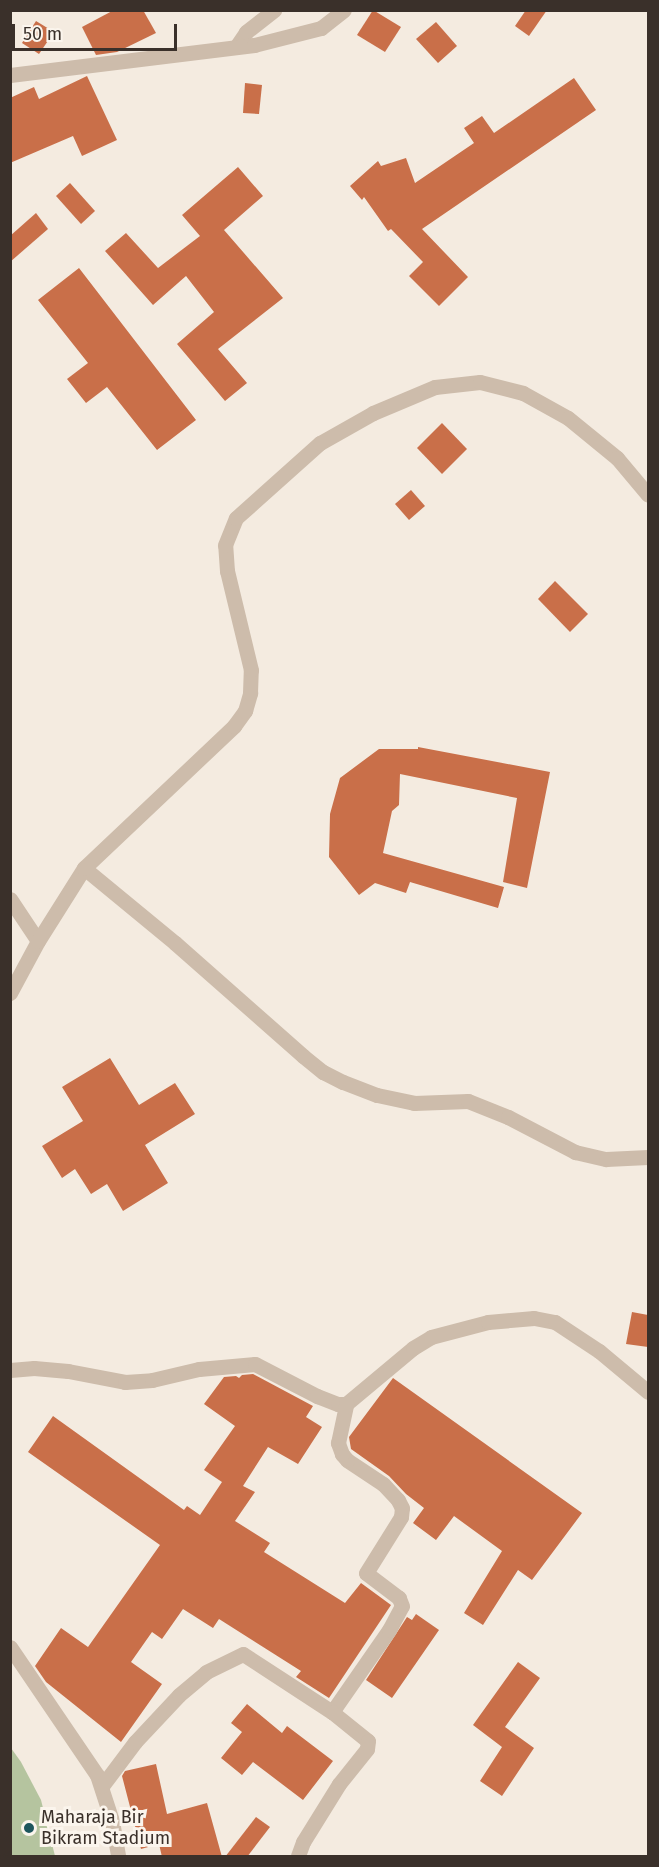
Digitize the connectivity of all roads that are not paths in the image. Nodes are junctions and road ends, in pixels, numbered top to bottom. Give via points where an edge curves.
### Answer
1 (274, 10) edge
2 (344, 10) edge
3 (236, 46) junction
4 (10, 75) edge
5 (648, 495) edge
6 (84, 868) junction
7 (10, 899) edge
8 (38, 941) junction
9 (10, 993) edge
10 (648, 1157) edge
11 (10, 1370) edge
12 (648, 1392) edge
13 (346, 1404) junction
14 (10, 1647) edge
15 (332, 1712) junction
16 (102, 1786) junction
17 (118, 1857) edge
18 (298, 1857) edge

1 - 3 street via 246,32
2 - 3 street via 321,28
3 - 4 street
5 - 6 street via 617,458 568,418 523,393 480,382 435,387 373,413 320,442 236,518 225,545 227,571 251,670 245,711 234,726
6 - 8 street
6 - 10 street via 316,1066 343,1082 414,1103 468,1101 575,1152 606,1159
7 - 8 street
8 - 9 street
11 - 13 street via 57,1370 125,1382 199,1369 255,1365 318,1396
12 - 13 street via 599,1351 555,1322 534,1318 489,1322 431,1337 413,1347
13 - 15 street via 338,1443 342,1454 383,1484 402,1508 401,1517 366,1573 399,1598 402,1606
14 - 16 street
15 - 16 street via 243,1654 206,1672 178,1695
15 - 18 street via 364,1736 367,1749 339,1784
16 - 17 street

